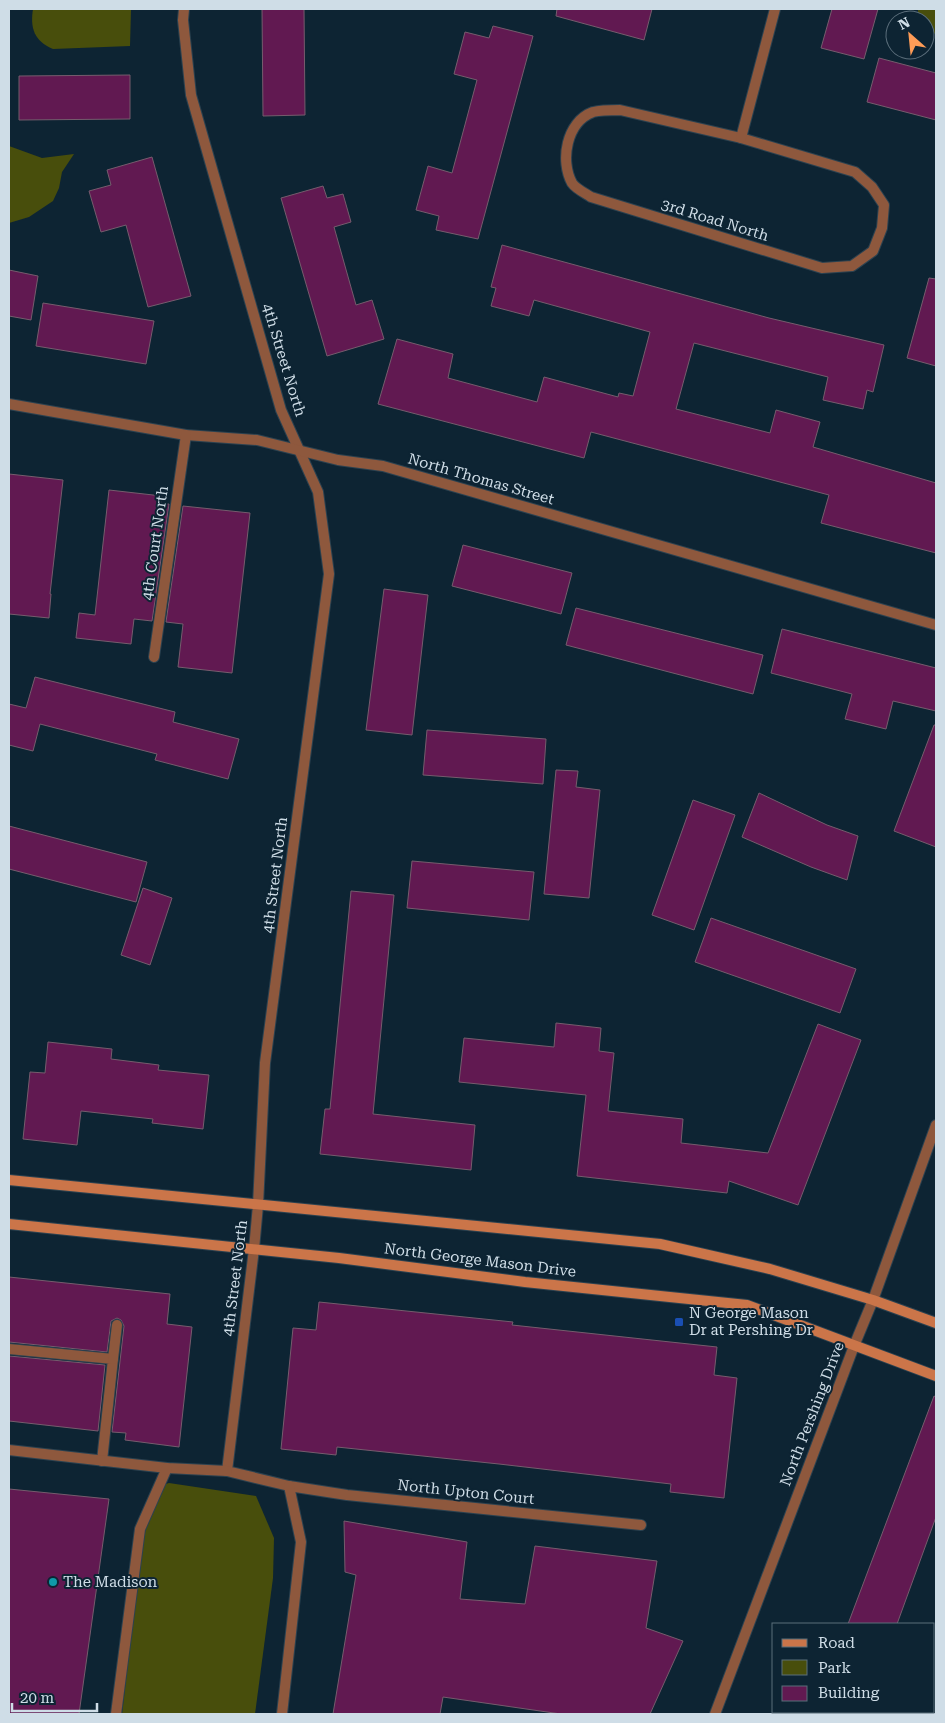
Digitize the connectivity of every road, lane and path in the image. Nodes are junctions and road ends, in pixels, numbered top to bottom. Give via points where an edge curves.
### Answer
1 (184, 9) edge
2 (775, 9) edge
3 (741, 138) junction
4 (9, 404) edge
5 (186, 435) junction
6 (300, 452) junction
7 (936, 625) edge
8 (154, 656) dead end
9 (936, 1124) edge
10 (9, 1180) edge
11 (258, 1205) junction
12 (9, 1224) edge
13 (254, 1249) junction
14 (873, 1300) junction
15 (936, 1323) edge
16 (117, 1325) dead end
17 (854, 1346) junction
18 (9, 1348) edge
19 (112, 1359) junction
20 (936, 1376) edge
21 (9, 1450) edge
22 (102, 1461) junction
23 (167, 1468) junction
24 (227, 1471) junction
25 (290, 1486) junction
26 (641, 1525) dead end
27 (116, 1714) edge
28 (282, 1714) edge
29 (715, 1714) edge

1 - 6 street, 4th Street North via 191,95 282,410
2 - 3 street
3 - 3 street, 3rd Road North via 855,172 872,188 884,206 882,228 873,251 852,266 822,268 591,197 573,185 567,170 567,144 577,123 592,112 620,110
4 - 5 street, North Thomas Street
5 - 6 street, North Thomas Street via 257,440
5 - 8 street, 4th Court North
6 - 7 street, North Thomas Street via 383,466
6 - 11 street, 4th Street North via 318,492 329,574 265,1062
9 - 14 street, North Pershing Drive
10 - 11 main road, North George Mason Drive
11 - 13 street, 4th Street North
11 - 14 main road, North George Mason Drive via 660,1244 770,1269
12 - 13 main road, North George Mason Drive
13 - 17 main road, North George Mason Drive via 746,1305
13 - 24 street, 4th Street North
14 - 15 main road, North George Mason Drive
14 - 17 street, North Pershing Drive
16 - 19 street
17 - 20 main road, North George Mason Drive
17 - 29 street, North Pershing Drive
18 - 19 street
19 - 22 street
21 - 22 street
22 - 23 street
23 - 24 street
23 - 27 street via 140,1529
24 - 25 street
25 - 26 street, North Upton Court via 347,1495
25 - 28 street via 301,1542

